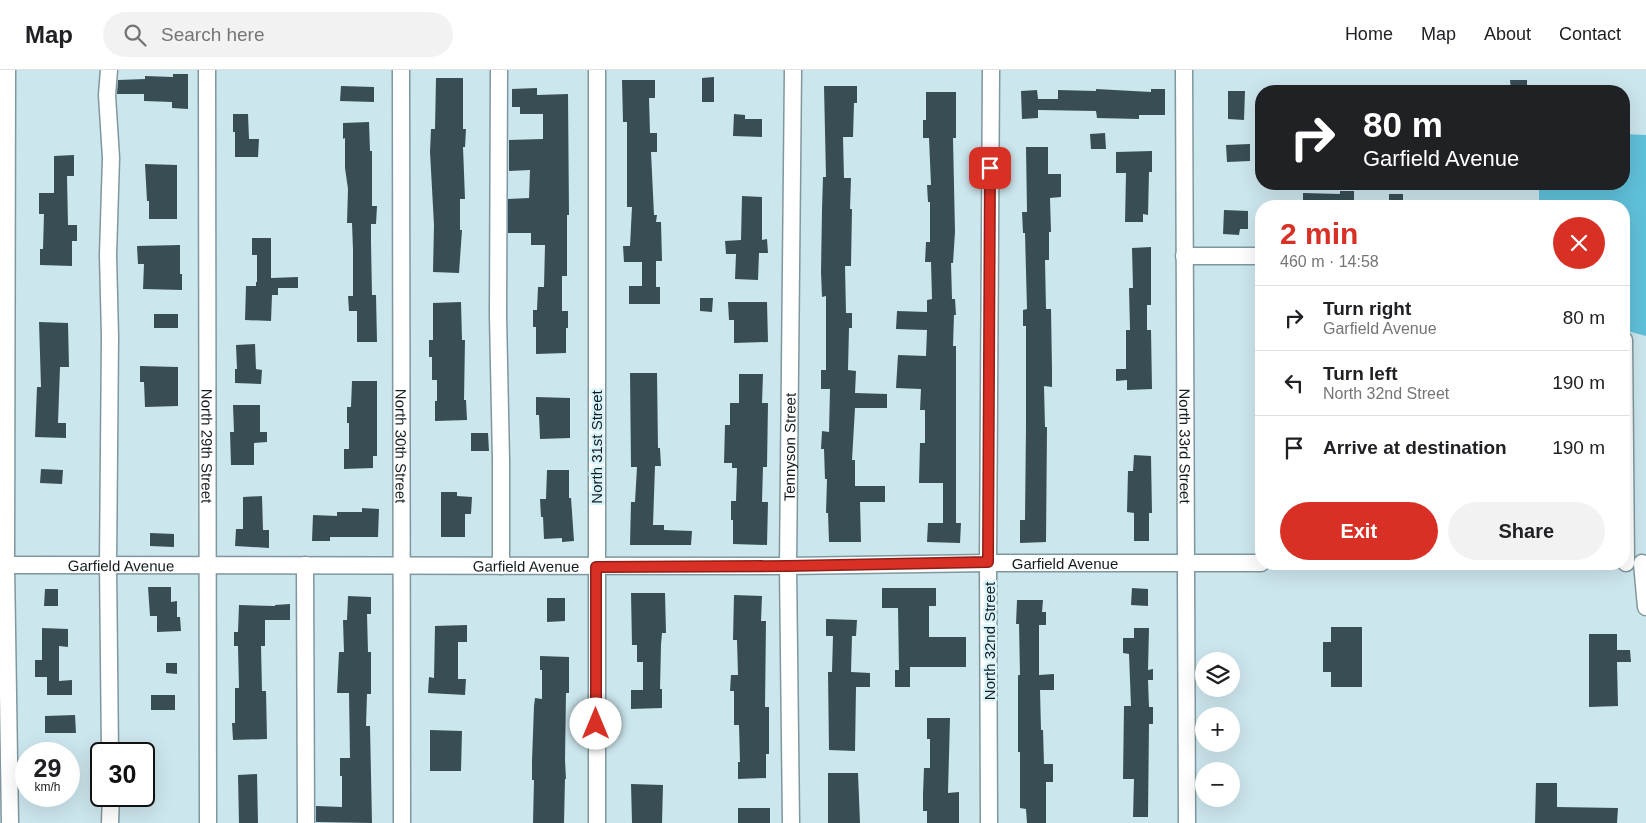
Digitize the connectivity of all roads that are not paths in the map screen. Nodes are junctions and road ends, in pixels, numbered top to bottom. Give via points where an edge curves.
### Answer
1 (7, 70) edge
2 (109, 70) edge
3 (207, 70) edge
4 (401, 70) edge
5 (499, 70) edge
6 (597, 70) edge
7 (793, 70) edge
8 (991, 70) edge
9 (1184, 70) edge
10 (1184, 256) junction
11 (1255, 256) edge
12 (1630, 474) edge
13 (988, 562) junction
14 (1187, 563) junction
15 (1255, 563) edge
16 (1634, 563) edge
17 (3, 565) edge
18 (108, 565) junction
19 (208, 565) junction
20 (306, 566) junction
21 (401, 566) junction
22 (501, 566) junction
23 (788, 566) junction
24 (596, 567) junction
25 (1646, 607) edge
26 (110, 742) edge
27 (111, 807) edge
28 (10, 823) edge
29 (110, 823) edge
30 (208, 823) edge
31 (306, 823) edge
32 (402, 823) edge
33 (597, 823) edge
34 (791, 823) edge
35 (989, 823) edge
36 (1187, 823) edge

1 - 17 street
2 - 18 street
3 - 19 street, North 29th Street
4 - 21 street, North 30th Street
5 - 22 street
6 - 24 street, North 31st Street
7 - 23 street, Tennyson Street
8 - 13 street, North 32nd Street
9 - 10 street, North 33rd Street
10 - 11 street
10 - 14 street, North 33rd Street
12 - 16 street
13 - 14 street, Garfield Avenue
13 - 23 street, Garfield Avenue
13 - 35 street, North 32nd Street
14 - 15 street, Garfield Avenue
14 - 36 street, North 33rd Street
16 - 25 street
17 - 18 street, Garfield Avenue
17 - 28 street
18 - 19 street, Garfield Avenue
18 - 26 street
19 - 20 street, Garfield Avenue
19 - 30 street, North 29th Street
20 - 21 street, Garfield Avenue
20 - 31 street
21 - 22 street, Garfield Avenue
21 - 32 street, North 30th Street
22 - 24 street, Garfield Avenue
23 - 24 street, Garfield Avenue
23 - 34 street, Tennyson Street
24 - 33 street, North 31st Street
27 - 29 street

